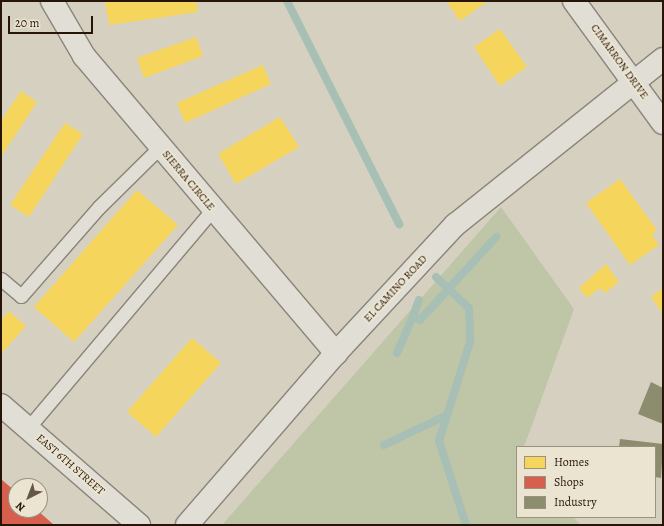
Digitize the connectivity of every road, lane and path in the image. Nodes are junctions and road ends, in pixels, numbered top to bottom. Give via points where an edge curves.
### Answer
1 (52, 1) edge
2 (574, 1) edge
3 (663, 59) edge
4 (633, 82) junction
5 (663, 123) edge
6 (160, 147) junction
7 (213, 209) junction
8 (1, 279) edge
9 (336, 353) junction
10 (1, 405) edge
11 (28, 428) junction
12 (139, 525) edge
13 (187, 525) edge

1 - 6 street, SIERRA CIRCLE via 84,56
2 - 4 street, CIMARRON DRIVE
3 - 4 street, EL CAMINO ROAD
4 - 5 street, CIMARRON DRIVE
4 - 9 street, EL CAMINO ROAD via 455,225
6 - 7 street, SIERRA CIRCLE
6 - 8 lane via 99,207 21,296
7 - 9 street, SIERRA CIRCLE
7 - 11 lane
9 - 13 street, EL CAMINO ROAD
10 - 11 street, EAST 6TH STREET
11 - 12 street, EAST 6TH STREET

